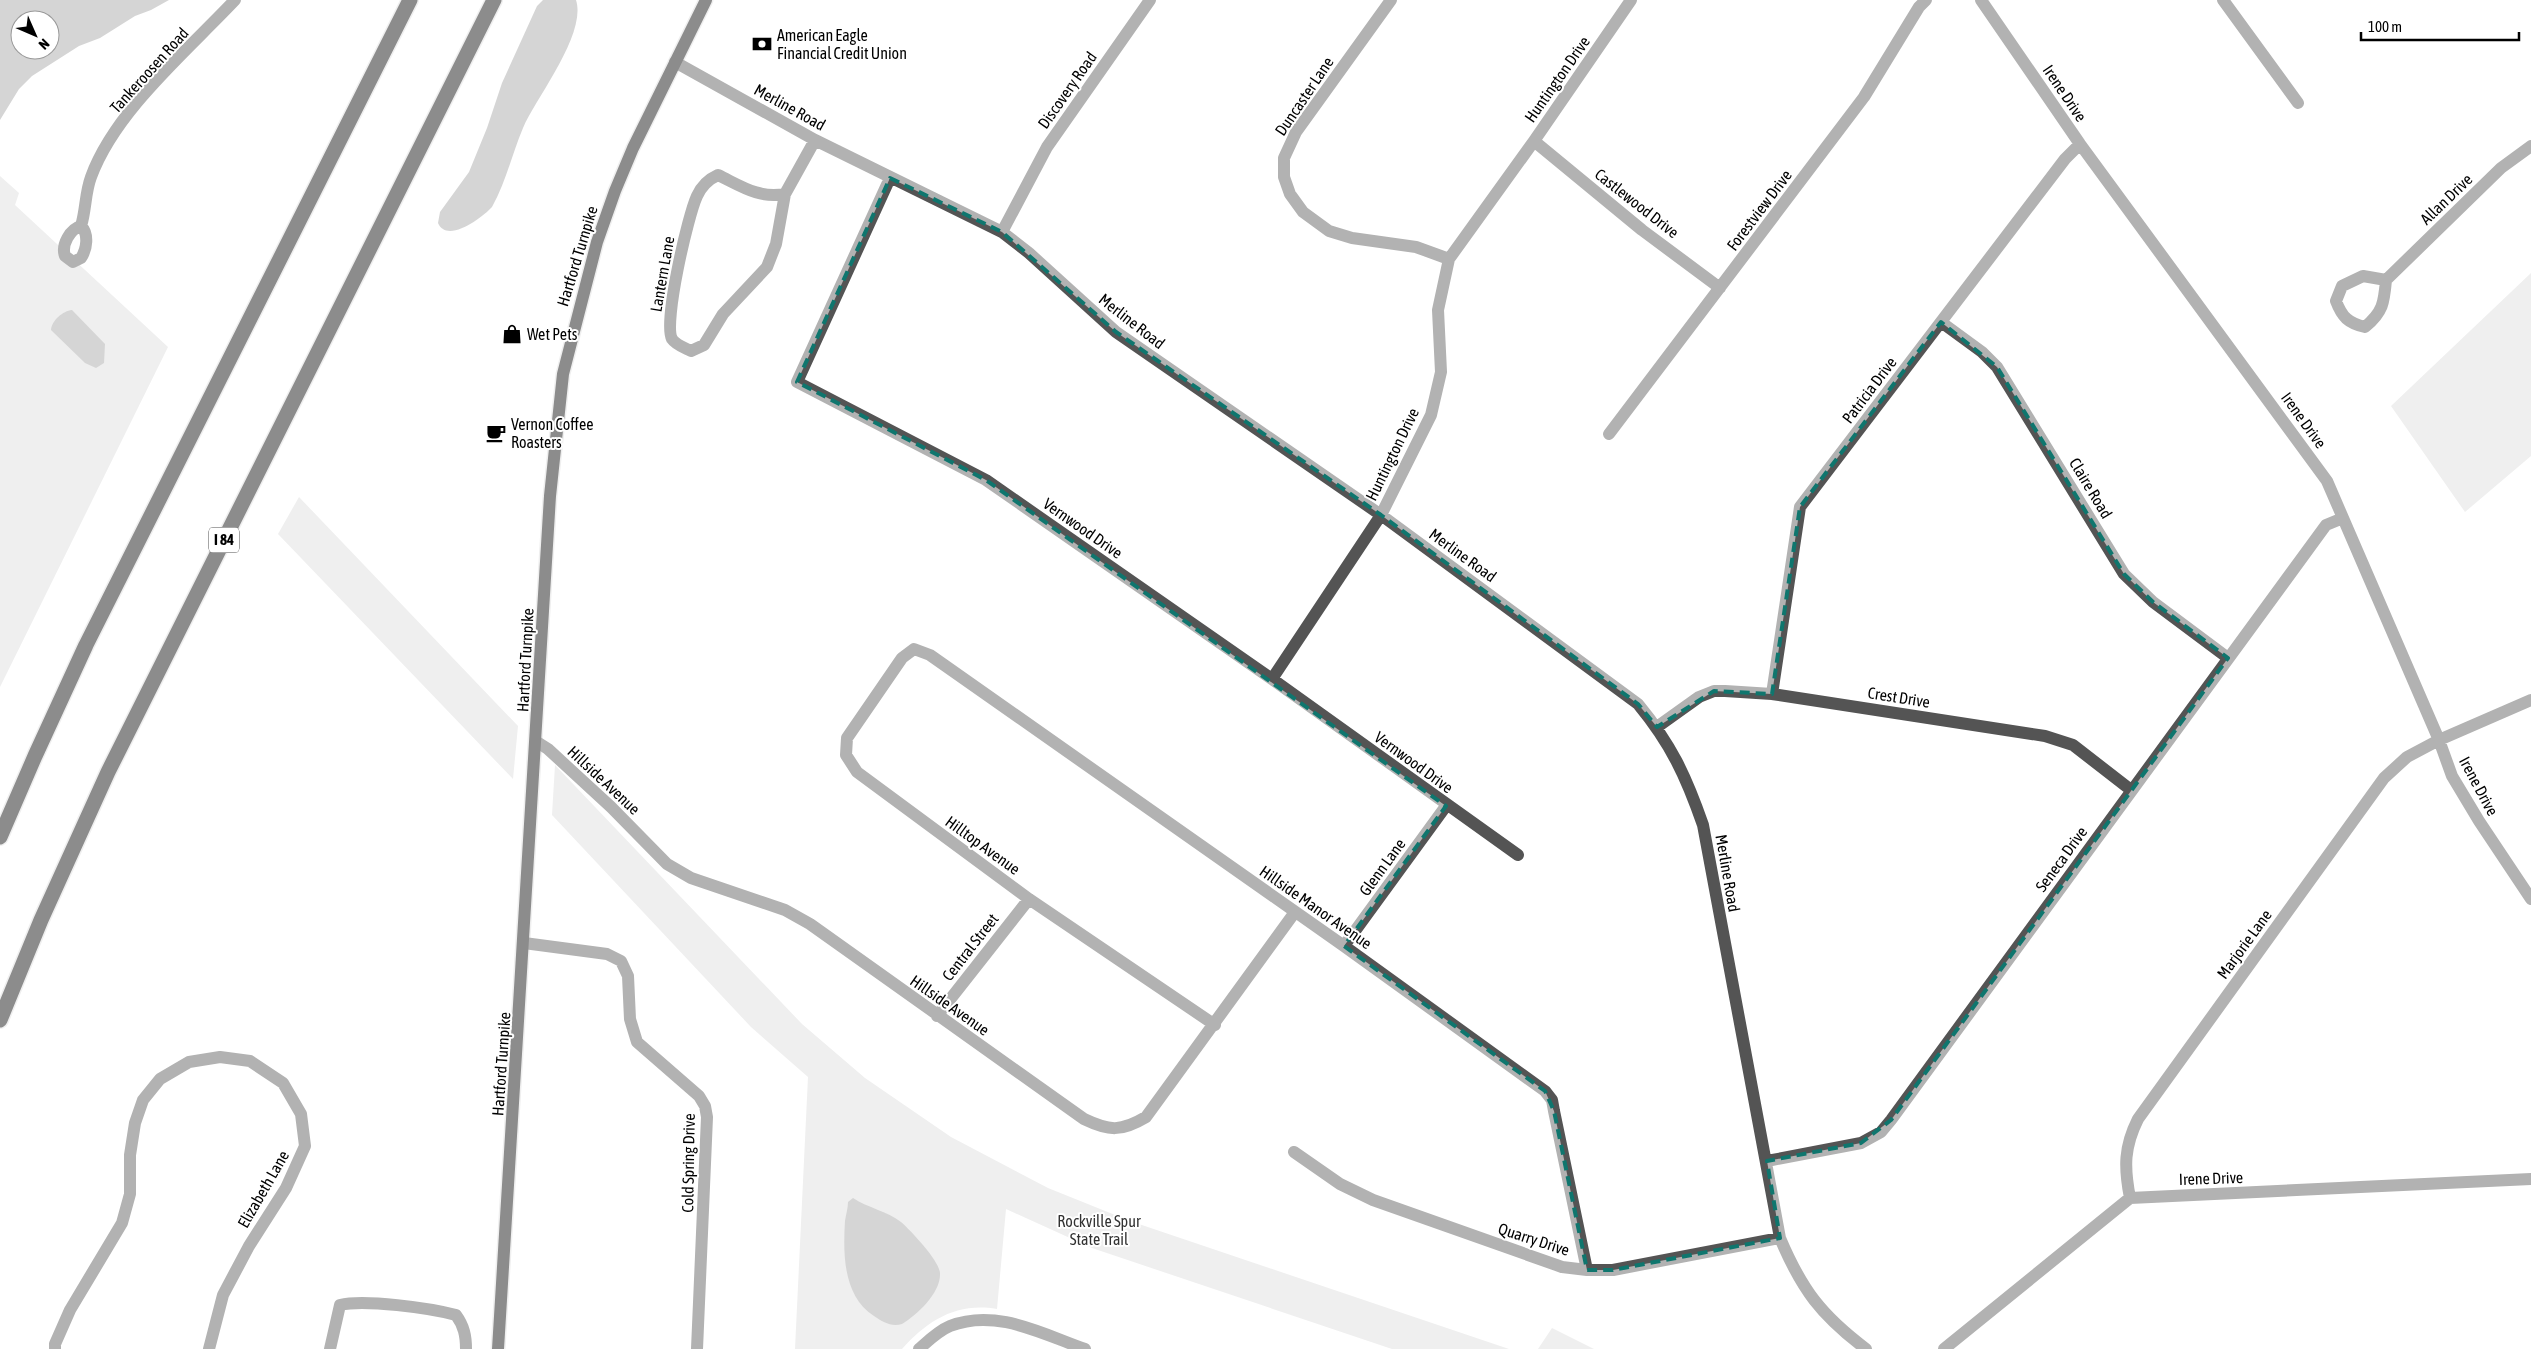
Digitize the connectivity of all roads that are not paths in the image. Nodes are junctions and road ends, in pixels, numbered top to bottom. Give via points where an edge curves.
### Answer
1 (236, 0) edge
2 (410, 0) edge
3 (494, 0) edge
4 (706, 0) edge
5 (1150, 0) edge
6 (1391, 0) edge
7 (1631, 0) edge
8 (1926, 0) edge
9 (1982, 0) edge
10 (2223, 0) edge
11 (675, 62) junction
12 (2298, 103) dead end
13 (815, 140) junction
14 (1534, 141) junction
15 (2080, 144) junction
16 (2531, 146) edge
17 (890, 178) junction
18 (785, 194) junction
19 (81, 226) dead end
20 (1002, 232) junction
21 (1449, 259) junction
22 (2386, 280) junction
23 (1720, 288) junction
24 (1941, 322) junction
25 (1609, 434) dead end
26 (1381, 515) junction
27 (2343, 518) junction
28 (914, 649) joint
29 (2228, 658) junction
30 (1272, 679) junction
31 (1772, 694) junction
32 (2531, 700) edge
33 (1657, 727) junction
34 (2439, 740) junction
35 (537, 742) junction
36 (2131, 790) junction
37 (1446, 806) junction
38 (0, 837) edge
39 (1518, 855) dead end
40 (1029, 899) junction
41 (2531, 899) edge
42 (1295, 912) junction
43 (524, 943) junction
44 (1344, 946) junction
45 (937, 1016) junction
46 (0, 1020) edge
47 (1215, 1025) junction
48 (1294, 1152) dead end
49 (1767, 1161) junction
50 (2531, 1180) edge
51 (2130, 1198) junction
52 (1780, 1238) junction
53 (1587, 1270) junction
54 (55, 1349) edge
55 (209, 1349) edge
56 (330, 1349) edge
57 (466, 1349) edge
58 (498, 1349) edge
59 (697, 1349) edge
60 (919, 1349) edge
61 (1085, 1349) edge
62 (1866, 1349) edge
63 (1944, 1349) edge

1 - 19 street, Tankeroosen Road via 135,105 102,151 90,178
2 - 38 highway via 86,645
3 - 46 highway, I 84 via 108,772
4 - 11 main road, Hartford Turnpike
5 - 20 street, Discovery Road via 1047,147
6 - 21 street, Duncaster Lane via 1296,132 1284,158 1284,177 1290,194 1303,212 1329,231 1416,248
7 - 14 street, Huntington Drive
8 - 23 street, Forestview Drive via 1864,97
9 - 15 street, Irene Drive
10 - 12 street
11 - 13 street, Merline Road
11 - 35 main road, Hartford Turnpike via 614,190 563,374 550,496
13 - 17 street, Merline Road
13 - 18 street, Lantern Lane
14 - 21 street, Huntington Drive
14 - 23 street, Castlewood Drive via 1642,230
15 - 24 street, Patricia Drive via 2065,159
15 - 27 street, Irene Drive via 2323,475
16 - 22 street, Allan Drive via 2501,168
17 - 20 street, Merline Road
17 - 30 street, Vernwood Drive via 797,382 986,480
18 - 18 street, Lantern Lane via 776,244 767,267 724,314 704,345 691,351 681,347 672,338 670,322 684,236 697,195 708,180 718,174 759,195
20 - 26 street, Merline Road via 1116,332
21 - 26 street, Huntington Drive via 1438,310 1441,372 1431,415
22 - 22 street via 2385,299 2378,316 2365,327 2352,324 2341,315 2336,301 2342,286 2362,276
23 - 25 street, Forestview Drive
24 - 29 street, Claire Road via 1997,366 2129,579 2152,602
24 - 31 street, Patricia Drive via 1800,507
26 - 30 street, Huntington Drive
26 - 33 street, Merline Road via 1638,704
27 - 29 street, Seneca Drive via 2326,525
27 - 34 street, Irene Drive
28 - 40 street, Hilltop Avenue via 902,658 847,738 846,755 857,772
28 - 42 street, Hillside Manor Avenue via 930,655
29 - 36 street, Seneca Drive
30 - 37 street, Vernwood Drive
31 - 33 street, Crest Drive via 1714,691 1699,697
31 - 36 street, Crest Drive via 2045,736 2073,745
32 - 34 street, Marjorie Lane
33 - 49 street, Merline Road via 1690,785 1703,825
34 - 41 street, Irene Drive via 2452,776
34 - 51 street, Marjorie Lane via 2407,756 2384,778 2138,1119 2128,1139 2126,1156
35 - 43 main road, Hartford Turnpike
35 - 45 street, Hillside Avenue via 611,807 666,864 691,878 785,910 810,924
36 - 49 street, Seneca Drive via 1881,1132 1861,1143
37 - 39 street, Vernwood Drive
37 - 44 street, Glenn Lane
40 - 45 street, Central Street
40 - 47 street, Hilltop Avenue
42 - 44 street, Hillside Manor Avenue
42 - 47 street, Hillside Avenue
43 - 58 main road, Hartford Turnpike
43 - 59 street, Cold Spring Drive via 607,954 621,961 628,976 630,1019 637,1042 699,1096 705,1106 708,1117
44 - 53 street, Hillside Manor Avenue via 1545,1091 1552,1100
45 - 47 street, Hillside Avenue via 1084,1119 1106,1129 1132,1126 1146,1117
48 - 53 street, Quarry Drive via 1340,1184 1373,1200 1562,1267
49 - 52 street, Merline Road via 1771,1200
50 - 51 street, Irene Drive
51 - 63 street
52 - 53 street, Quarry Drive via 1613,1270
52 - 62 street, Merline Road via 1796,1273 1817,1306
54 - 55 street, Elizabeth Lane via 70,1310 122,1223 130,1194 130,1155 135,1123 143,1100 160,1079 189,1062 220,1057 250,1061 283,1084 301,1114 305,1146 286,1188 223,1295
56 - 57 street via 340,1305 353,1302 456,1315 462,1323
60 - 61 street via 950,1326 978,1319 1008,1322

